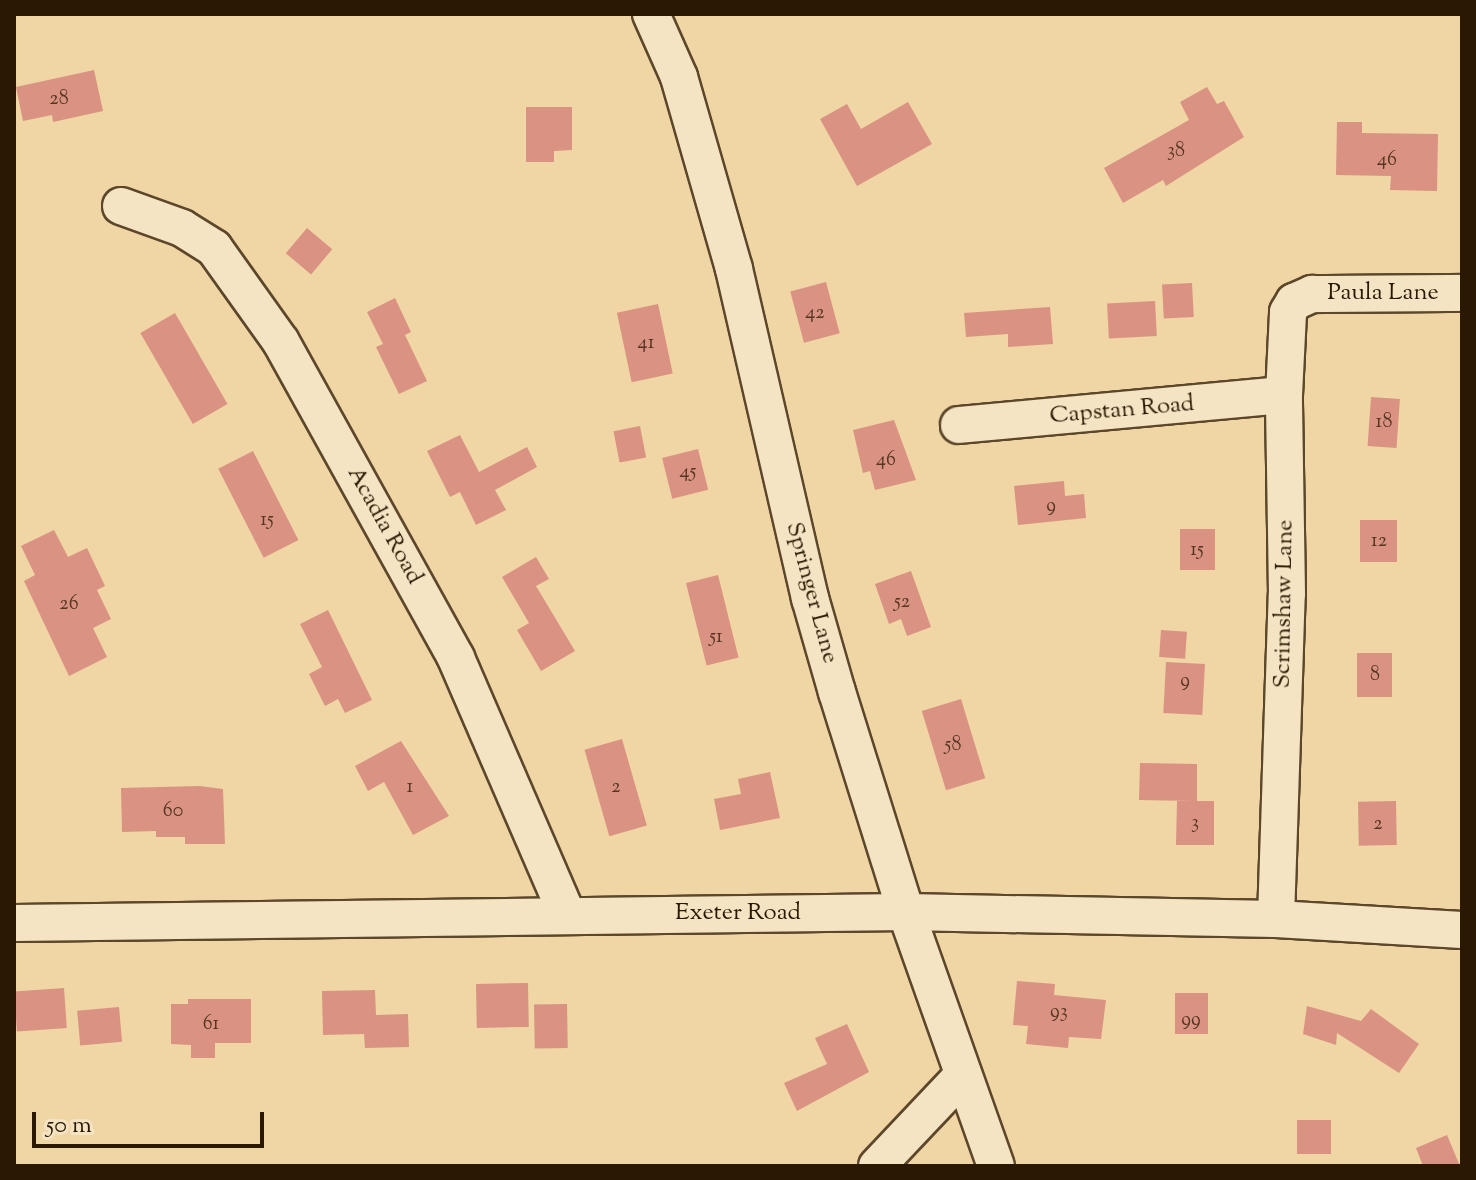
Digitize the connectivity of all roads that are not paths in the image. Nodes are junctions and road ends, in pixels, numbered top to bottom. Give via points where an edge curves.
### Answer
1 (651, 14) edge
2 (121, 206) dead end
3 (1462, 293) edge
4 (1303, 296) joint
5 (1284, 395) junction
6 (959, 425) dead end
7 (906, 912) junction
8 (567, 915) junction
9 (1276, 919) junction
10 (14, 923) edge
11 (1460, 934) edge
12 (962, 1076) junction
13 (877, 1166) edge
14 (996, 1166) edge

1 - 7 street, Springer Lane via 679,77 734,269 810,598
2 - 8 street, Acadia Road via 182,228 214,248 281,342 456,658
3 - 4 street, Paula Lane
4 - 5 street, Scrimshaw Lane via 1288,312
5 - 6 street, Capstan Road
5 - 9 street, Scrimshaw Lane via 1287,594
7 - 8 street, Exeter Road
7 - 9 street, Exeter Road
7 - 12 street, Springer Lane
8 - 10 street, Exeter Road
9 - 11 street, Exeter Road
12 - 13 street
12 - 14 street, Springer Lane

